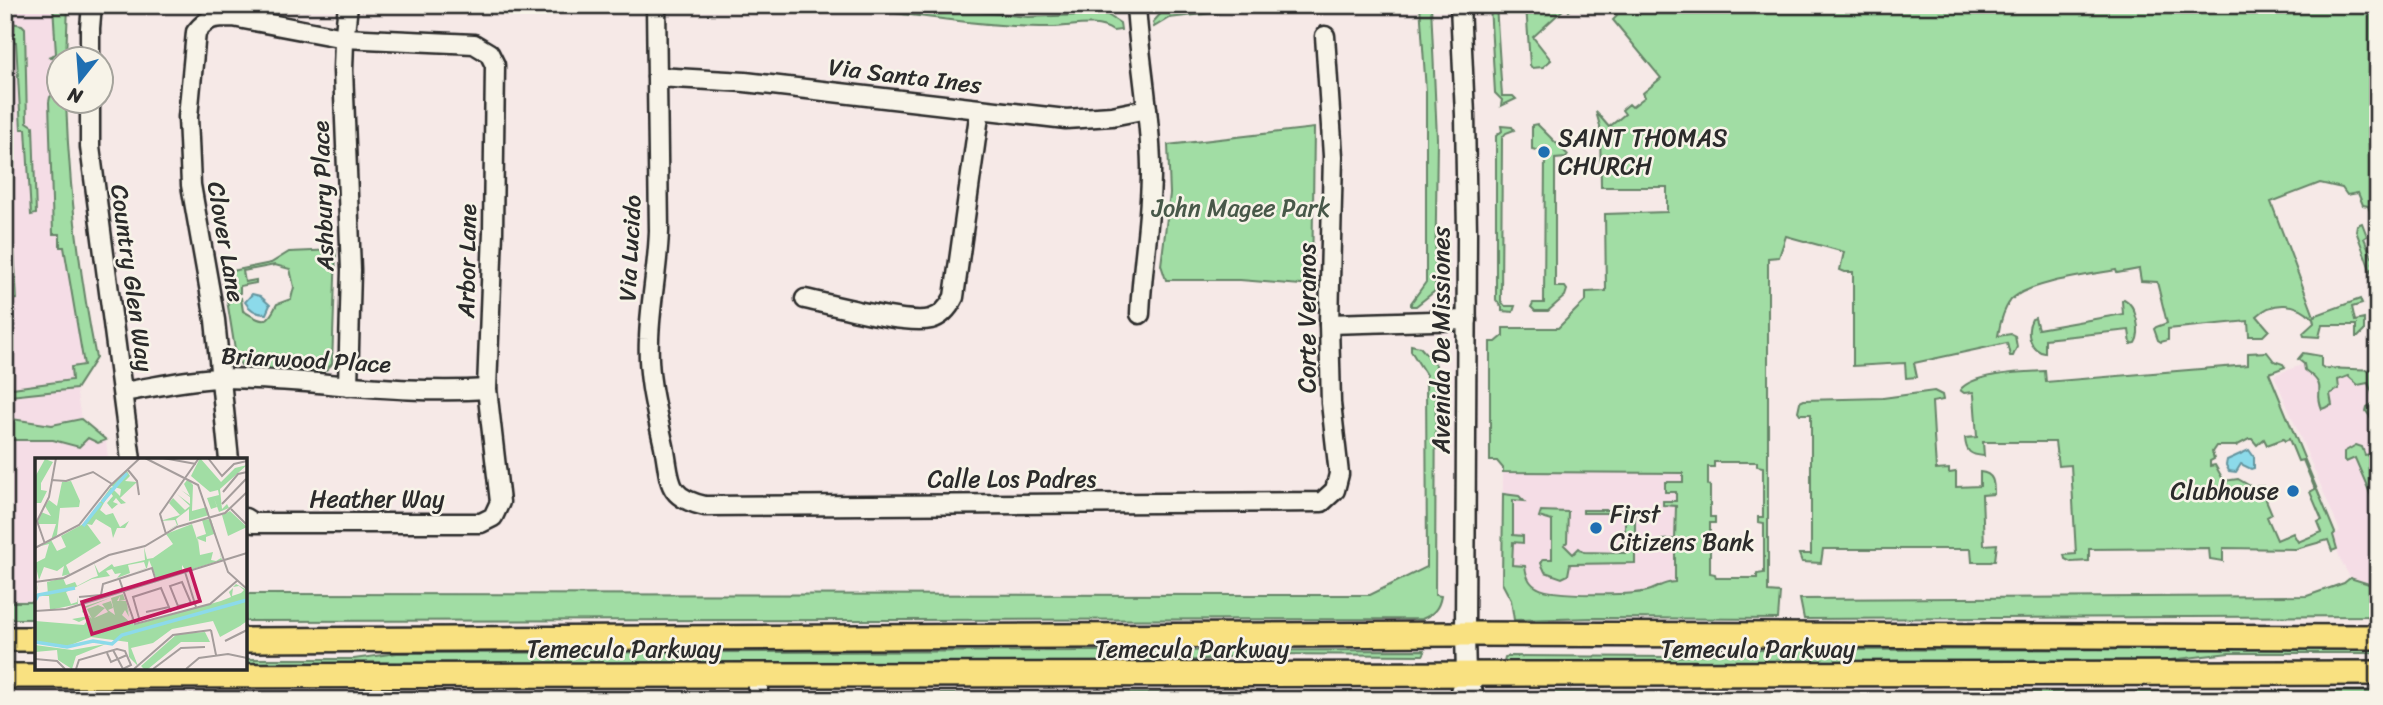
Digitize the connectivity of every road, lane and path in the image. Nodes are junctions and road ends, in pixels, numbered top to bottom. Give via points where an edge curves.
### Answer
1 (93, 5) edge
2 (348, 5) edge
3 (656, 5) edge
4 (1136, 5) edge
5 (1460, 5) edge
6 (1325, 36) dead end
7 (344, 38) junction
8 (90, 46) edge
9 (657, 77) junction
10 (981, 108) junction
11 (1147, 109) junction
12 (90, 116) edge
13 (805, 299) dead end
14 (1140, 314) dead end
15 (1467, 320) junction
16 (1329, 324) junction
17 (222, 378) junction
18 (348, 386) junction
19 (487, 389) junction
20 (123, 392) junction
21 (131, 458) edge
22 (229, 458) edge
23 (1339, 474) joint
24 (674, 491) joint
25 (500, 502) joint
26 (247, 519) edge
27 (1465, 634) junction
28 (2378, 637) edge
29 (5, 639) edge
30 (35, 639) edge
31 (247, 640) edge
32 (128, 673) edge
33 (2378, 673) edge
34 (1466, 675) junction
35 (5, 676) edge
36 (758, 676) junction
37 (758, 700) edge
38 (1457, 700) edge
39 (1476, 700) edge

1 - 8 street
2 - 7 street, Ashbury Place
3 - 9 street, Via Lucido
4 - 11 street
5 - 15 street, Avenida De Missiones
6 - 16 street, Corte Veranos via 1333,156
7 - 17 street, Clover Lane via 233,17 214,17 196,32 188,117 191,185
7 - 18 street, Ashbury Place via 351,270
7 - 19 street, Arbor Lane via 474,44 489,53 495,65
9 - 10 street, Via Santa Ines
9 - 24 street, Via Lucido via 659,242 649,366
10 - 11 street, Via Santa Ines via 1066,119
10 - 13 street via 954,297 947,310 933,319 914,321
11 - 14 street via 1151,214
12 - 20 street, Country Glen Way via 90,147
15 - 16 street
15 - 27 street, Avenida De Missiones
16 - 23 street, Corte Veranos
17 - 18 street, Briarwood Place
17 - 20 street, Briarwood Place
17 - 22 street, Clover Lane
18 - 19 street, Briarwood Place
19 - 25 street, Arbor Lane
20 - 21 street, Country Glen Way
23 - 24 street, Calle Los Padres via 1335,490 1322,502 1307,503 705,506 686,502
25 - 26 street, Heather Way via 493,517 481,523 253,523
27 - 28 main road, Temecula Parkway
27 - 31 main road, Temecula Parkway
27 - 34 street, Avenida De Missiones
29 - 30 main road
32 - 35 main road, Temecula Parkway
32 - 36 main road, Temecula Parkway
33 - 34 main road, Temecula Parkway
34 - 36 main road, Temecula Parkway
34 - 38 street, Avenida De Missiones
34 - 39 street, Avenida De Missiones
36 - 37 street

